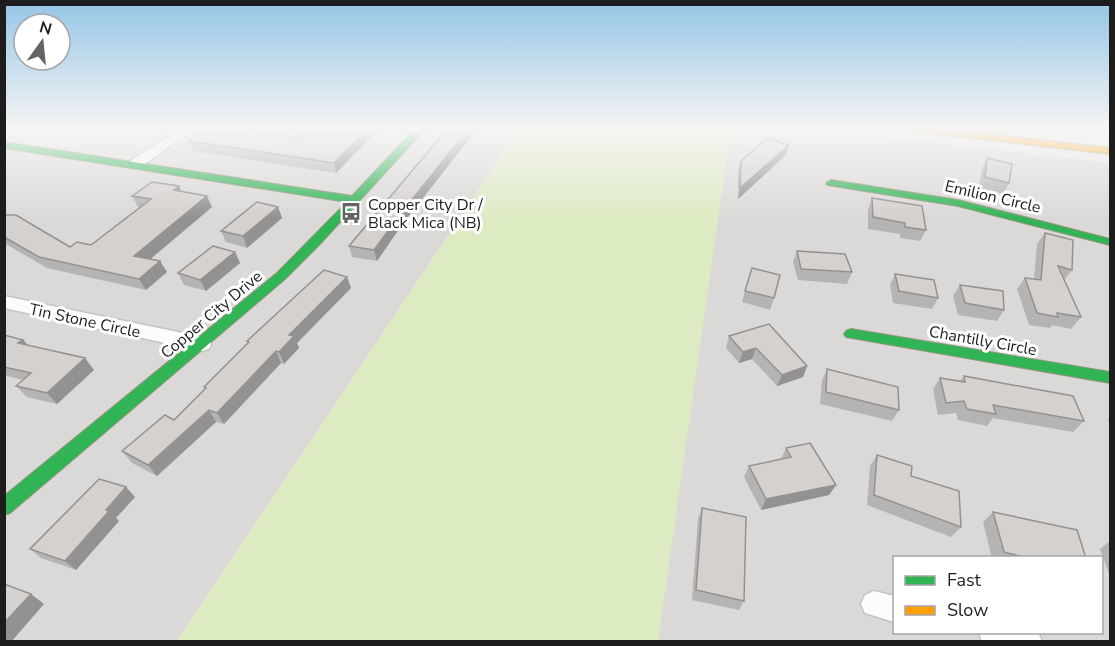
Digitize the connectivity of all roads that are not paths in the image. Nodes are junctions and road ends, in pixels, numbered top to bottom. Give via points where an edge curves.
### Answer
1 (89, 158) edge
2 (144, 158) edge
3 (393, 158) edge
4 (134, 165) junction
5 (831, 183) dead end
6 (354, 200) junction
7 (1110, 242) edge
8 (4, 302) edge
9 (850, 334) dead end
10 (201, 344) junction
11 (1110, 378) edge
12 (4, 507) edge
13 (996, 634) edge
14 (1028, 642) edge

1 - 4 street
2 - 4 street
3 - 6 street, Copper City Drive
4 - 6 street
5 - 7 street, Emilion Circle via 958,203
6 - 10 street, Copper City Drive via 303,255
8 - 10 street, Tin Stone Circle
9 - 11 street, Chantilly Circle
10 - 12 street, Copper City Drive
13 - 14 street

